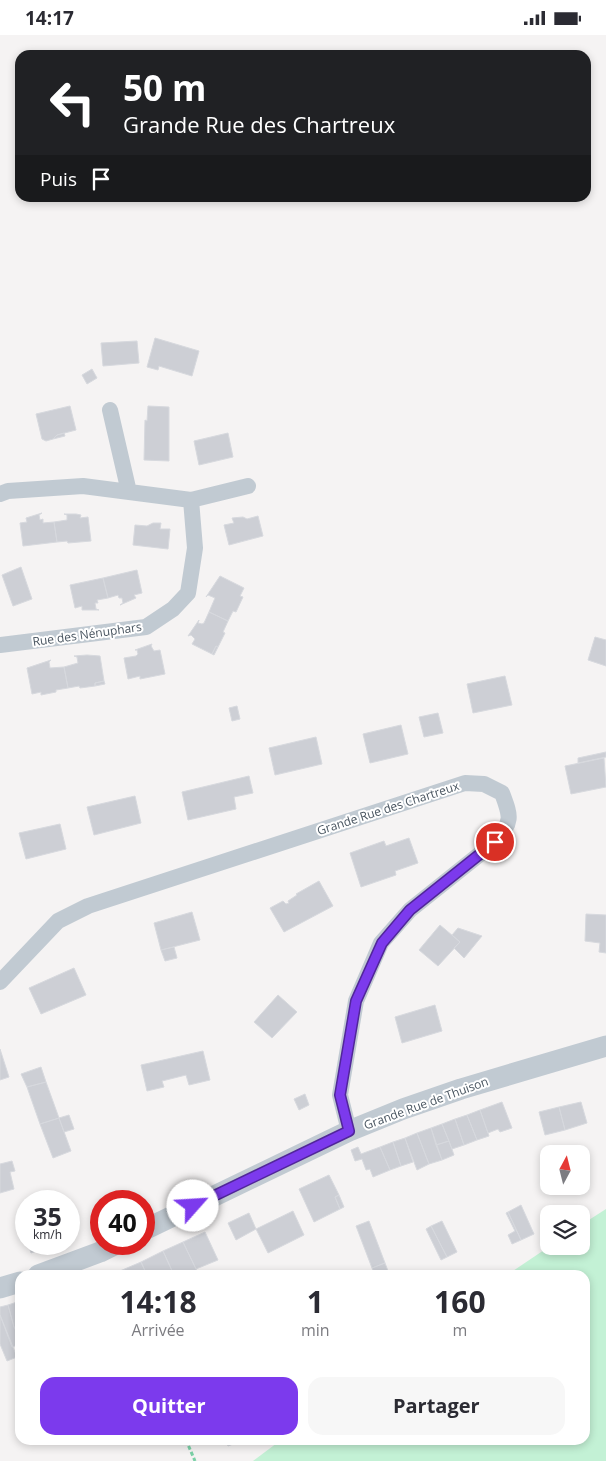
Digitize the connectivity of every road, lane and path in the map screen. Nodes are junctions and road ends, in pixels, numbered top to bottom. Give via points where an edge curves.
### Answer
1 (110, 410) dead end
2 (248, 486) dead end
3 (129, 493) junction
4 (0, 494) edge
5 (191, 500) junction
6 (0, 645) edge
7 (0, 982) edge
8 (606, 1045) edge
9 (349, 1131) junction
10 (155, 1226) edge
11 (92, 1255) edge
12 (51, 1270) edge
13 (15, 1283) edge
14 (0, 1288) edge
15 (188, 1445) edge
16 (195, 1461) edge

1 - 3 street
2 - 5 street
3 - 4 street via 83,487
3 - 5 street
5 - 6 street, Rue des Nénuphars via 195,548 188,593 173,609 146,627
7 - 9 street, Grande Rue des Chartreux via 58,921 88,906 465,783 484,785 502,793 510,814 506,829 495,842 410,910 382,943 356,1001 340,1095
8 - 9 street, Grande Rue de Thuison via 461,1089
9 - 10 street, Grande Rue de Thuison
11 - 12 street
13 - 14 street
15 - 16 path

